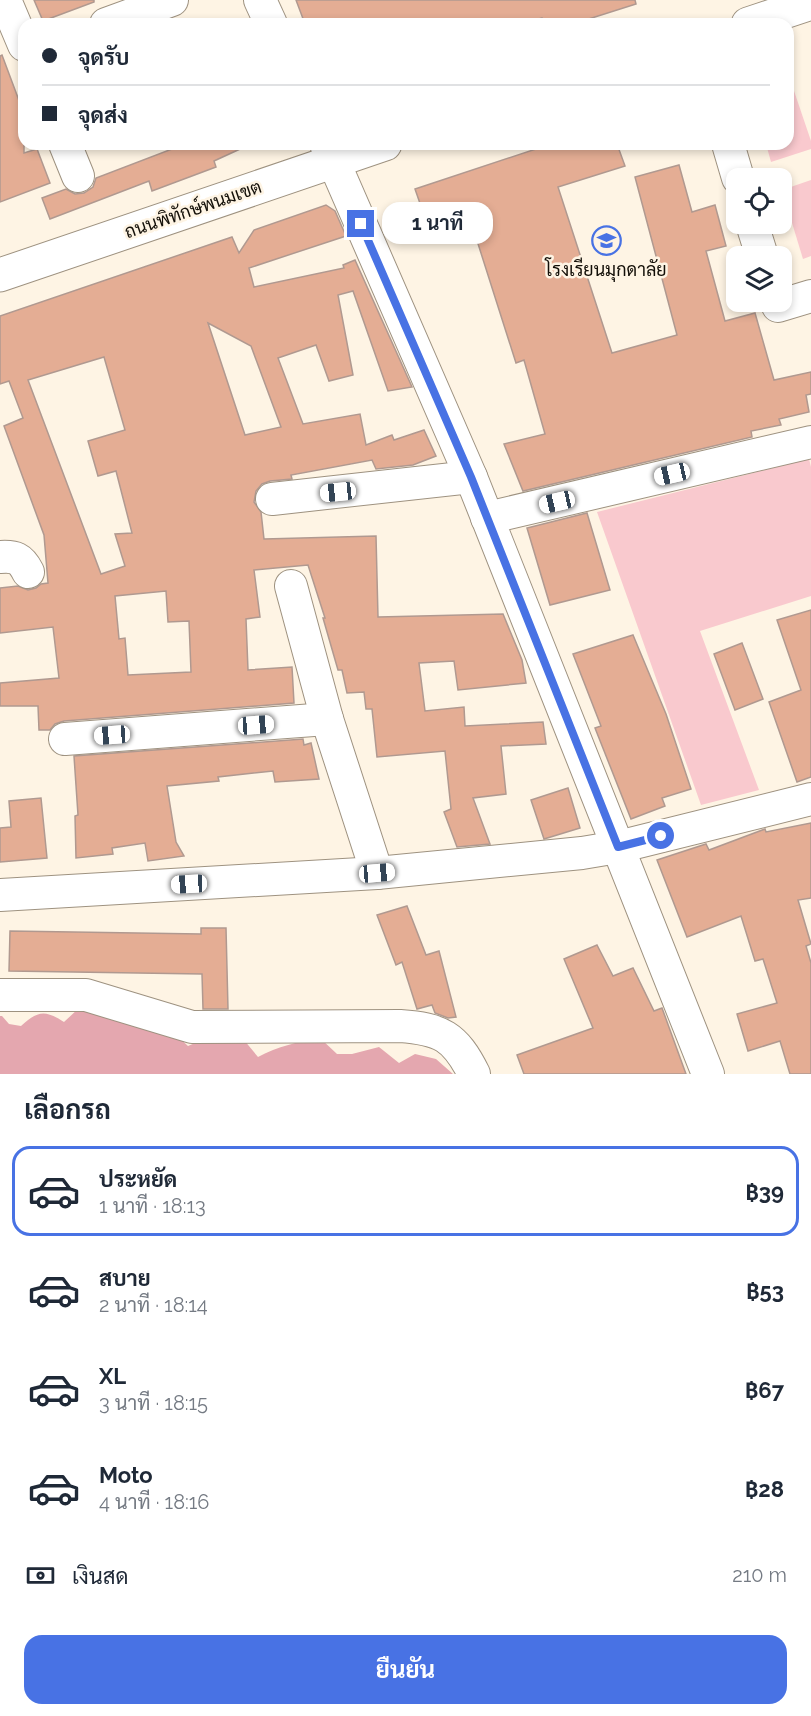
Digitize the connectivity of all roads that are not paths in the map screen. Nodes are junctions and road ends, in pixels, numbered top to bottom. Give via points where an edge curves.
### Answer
1 (5, 0) edge
2 (172, 0) edge
3 (260, 0) edge
4 (811, 3) edge
5 (122, 18) edge
6 (268, 18) edge
7 (766, 18) edge
8 (18, 31) edge
9 (67, 150) edge
10 (349, 150) edge
11 (730, 150) edge
12 (330, 153) edge
13 (735, 168) edge
14 (78, 176) dead end
15 (0, 275) edge
16 (811, 296) edge
17 (792, 302) edge
18 (811, 442) edge
19 (471, 477) junction
20 (272, 499) dead end
21 (488, 518) junction
22 (0, 557) edge
23 (28, 572) dead end
24 (291, 586) dead end
25 (327, 719) junction
26 (65, 739) dead end
27 (811, 799) edge
28 (618, 847) junction
29 (377, 873) junction
30 (0, 895) edge
31 (0, 995) edge
32 (474, 1074) edge
33 (708, 1074) edge

1 - 8 street
2 - 5 street
3 - 6 street
4 - 7 main road
9 - 14 street
10 - 12 main road, ถนนพิทักษ์พนมเขต
11 - 13 street
12 - 15 main road, ถนนพิทักษ์พนมเขต
12 - 19 street
16 - 17 street
18 - 21 street
19 - 20 street
19 - 21 street
21 - 28 street
22 - 23 street via 14,556 24,562
24 - 25 street
25 - 26 street
25 - 29 street
27 - 28 street
28 - 29 street
28 - 33 street
29 - 30 street
31 - 32 street via 86,995 192,1027 421,1028 440,1032 460,1050

